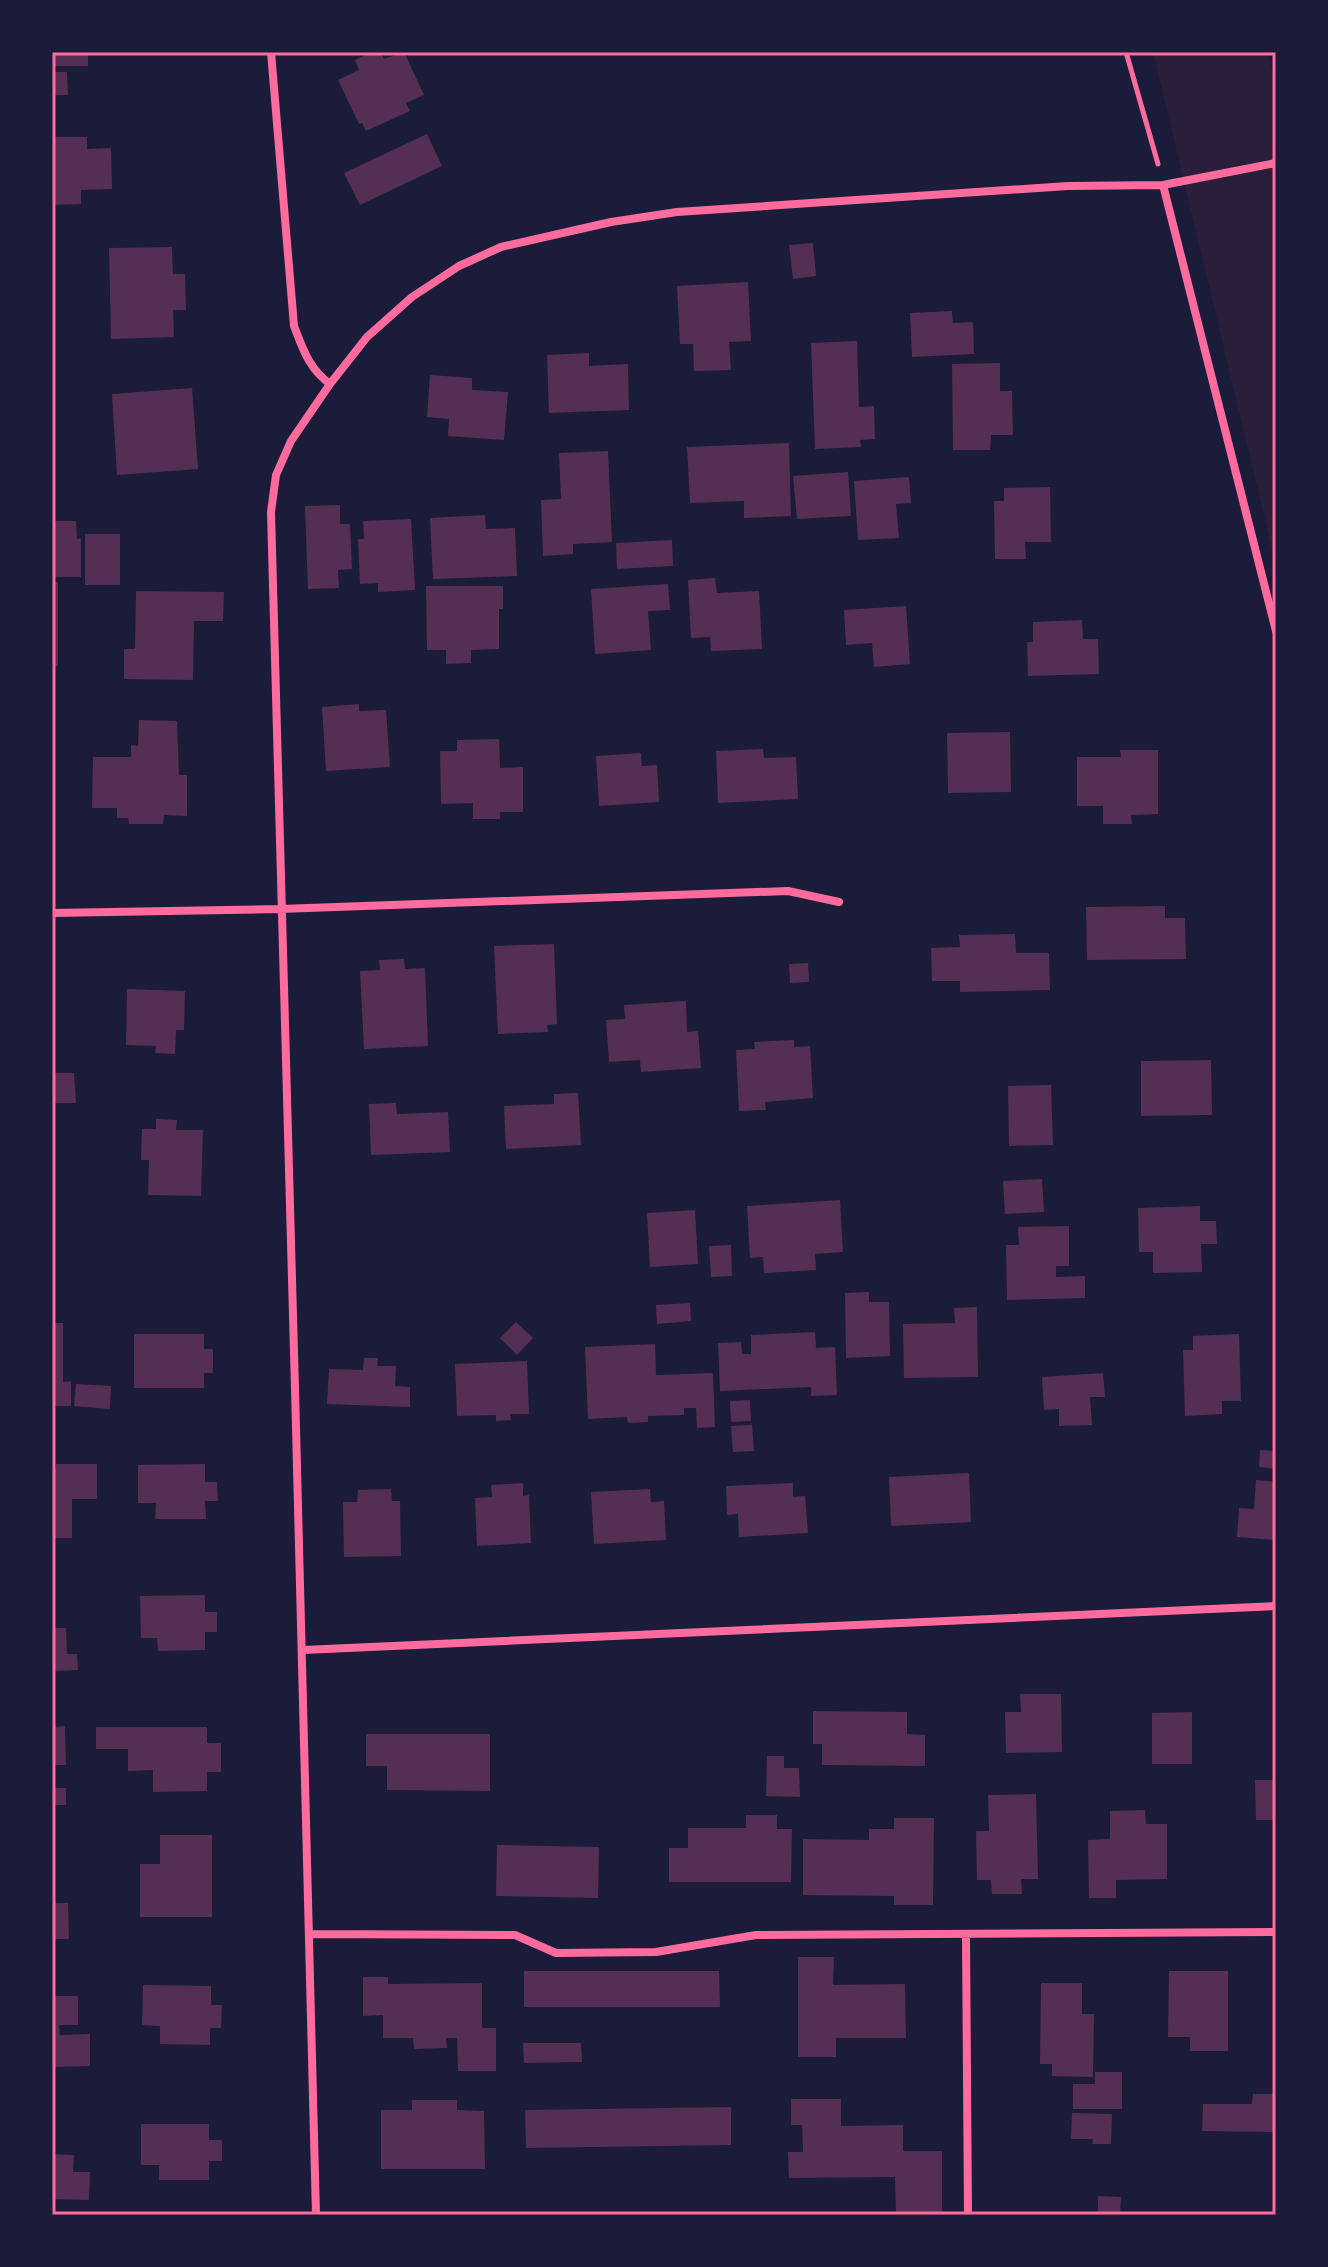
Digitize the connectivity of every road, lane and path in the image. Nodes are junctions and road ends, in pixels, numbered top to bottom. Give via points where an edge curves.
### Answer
1 (271, 52) edge
2 (1126, 52) edge
3 (1276, 163) edge
4 (1163, 185) junction
5 (330, 384) junction
6 (1276, 631) edge
7 (839, 902) dead end
8 (280, 909) junction
9 (52, 913) edge
10 (1276, 1606) edge
11 (303, 1650) junction
12 (1276, 1932) edge
13 (310, 1934) junction
14 (966, 1936) junction
15 (316, 2215) edge
16 (968, 2215) edge

1 - 5 street via 294,326 305,356
2 - 4 path
3 - 4 street
4 - 5 street via 1068,186 677,212 544,236 459,266 412,297 367,337
4 - 6 street
5 - 8 street via 291,441 276,475 271,512
7 - 8 street via 788,891
8 - 9 street
8 - 11 street
10 - 11 street
11 - 13 street
12 - 14 street
13 - 14 street via 515,1935 556,1953 656,1952 756,1935
13 - 15 street
14 - 16 street

